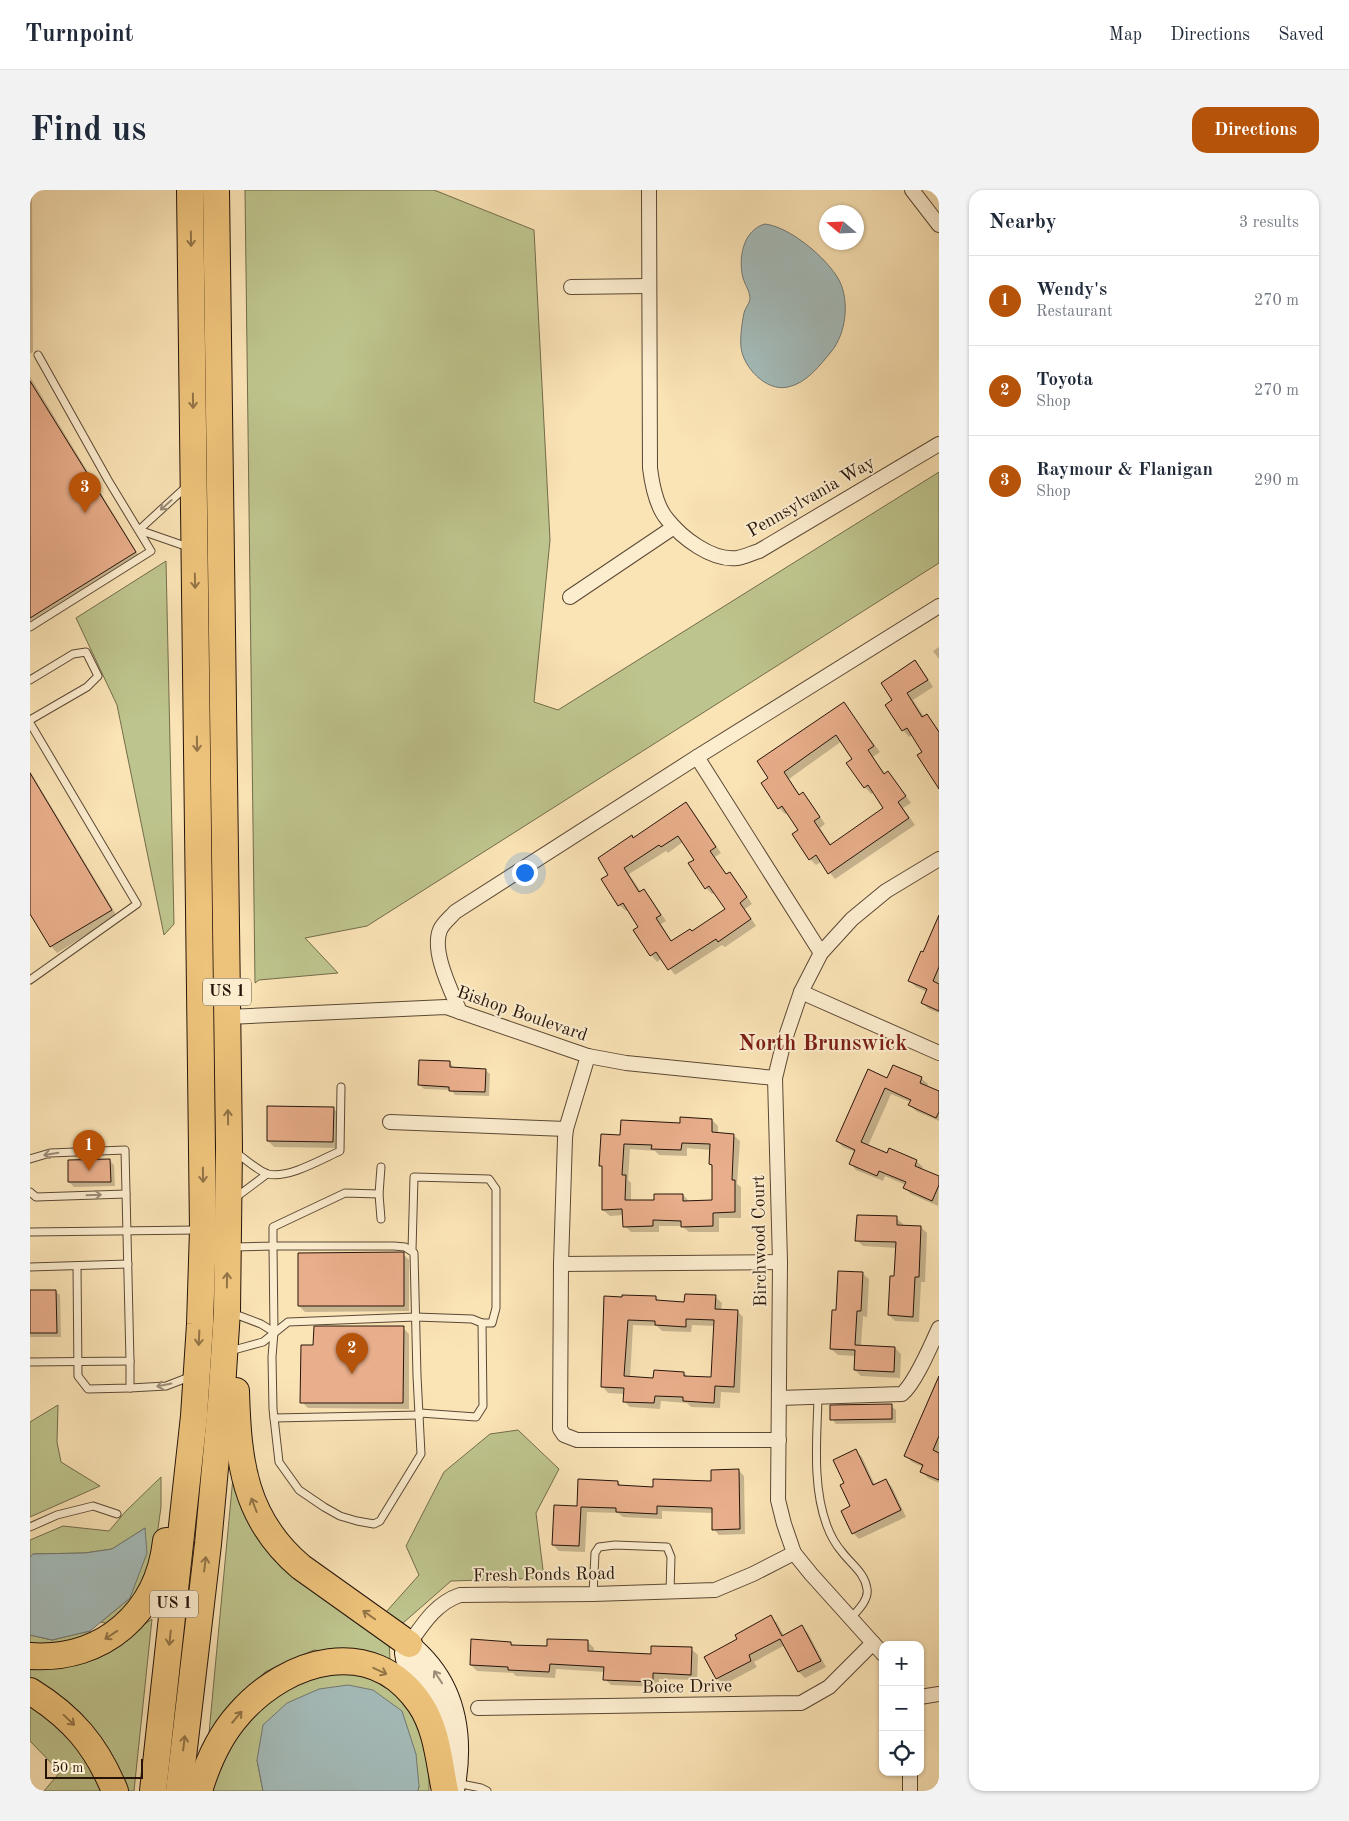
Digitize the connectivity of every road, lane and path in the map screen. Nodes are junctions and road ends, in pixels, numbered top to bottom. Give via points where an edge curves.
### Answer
1 (190, 190) edge
2 (216, 190) edge
3 (649, 190) edge
4 (912, 190) edge
5 (939, 225) edge
6 (649, 286) junction
7 (571, 287) dead end
8 (38, 355) dead end
9 (939, 444) edge
10 (194, 480) junction
11 (674, 527) junction
12 (139, 530) junction
13 (195, 549) junction
14 (570, 597) dead end
15 (939, 606) edge
16 (30, 627) edge
17 (30, 680) edge
18 (30, 722) edge
19 (697, 757) junction
20 (939, 859) edge
21 (821, 953) junction
22 (30, 980) edge
23 (801, 992) junction
24 (460, 1012) junction
25 (227, 1017) junction
26 (939, 1053) edge
27 (588, 1056) junction
28 (775, 1078) junction
29 (341, 1087) dead end
30 (390, 1122) dead end
31 (566, 1129) junction
32 (229, 1147) junction
33 (30, 1159) edge
34 (381, 1167) dead end
35 (267, 1174) junction
36 (30, 1192) edge
37 (126, 1194) junction
38 (380, 1194) junction
39 (229, 1202) junction
40 (381, 1219) dead end
41 (127, 1230) junction
42 (203, 1230) junction
43 (30, 1232) edge
44 (273, 1246) junction
45 (228, 1247) junction
46 (412, 1250) junction
47 (780, 1262) junction
48 (128, 1264) junction
49 (561, 1264) junction
50 (77, 1266) junction
51 (30, 1267) edge
52 (227, 1311) junction
53 (416, 1317) junction
54 (482, 1323) junction
55 (939, 1328) edge
56 (274, 1332) junction
57 (224, 1352) junction
58 (78, 1361) junction
59 (130, 1361) junction
60 (30, 1362) edge
61 (197, 1374) junction
62 (130, 1388) junction
63 (818, 1397) junction
64 (779, 1398) junction
65 (420, 1414) junction
66 (194, 1416) junction
67 (274, 1418) junction
68 (779, 1440) junction
69 (117, 1514) dead end
70 (30, 1527) edge
71 (794, 1553) junction
72 (670, 1592) junction
73 (593, 1594) junction
74 (851, 1618) junction
75 (872, 1643) junction
76 (409, 1644) junction
77 (879, 1650) edge
78 (30, 1656) edge
79 (30, 1691) edge
80 (939, 1694) edge
81 (924, 1696) edge
82 (478, 1708) dead end
83 (910, 1776) edge
84 (451, 1789) edge
85 (115, 1791) edge
86 (153, 1791) edge
87 (179, 1791) edge
88 (199, 1791) edge
89 (487, 1791) edge
90 (910, 1791) edge

1 -> 10 highway, US 1
2 - 25 highway, US 1
3 - 6 street, Pennsylvania Way
4 - 5 street
6 - 7 street
6 - 11 street, Pennsylvania Way via 650,468 661,509
8 - 12 lane
9 - 11 street, Pennsylvania Way via 759,551 724,558 700,548
10 -> 12 lane
10 - 13 highway, US 1
11 - 14 street
12 - 13 lane
12 - 16 lane via 151,551
13 -> 42 highway, US 1
15 - 19 street
17 - 18 lane via 73,654 86,652 98,676 87,687
18 - 22 lane via 137,904
19 - 21 street
19 - 24 street via 455,912 442,926 438,937 439,955
20 - 21 street, Birchwood Court via 886,891 852,919
21 - 23 street, Birchwood Court
23 - 26 street
23 - 28 street, Birchwood Court
24 - 25 street, Bishop Boulevard via 446,1007
24 - 27 street, Bishop Boulevard
32 -> 25 highway, US 1
27 - 28 street, Bishop Boulevard via 626,1063
27 - 31 street
28 - 47 street, Birchwood Court
29 - 35 lane via 340,1151 308,1166 282,1174
30 - 31 street
31 - 49 street
32 - 35 lane
32 - 39 highway, US 1
37 -> 33 lane via 125,1150 50,1153
34 - 38 lane
35 - 39 lane
36 -> 37 lane via 36,1197
37 - 41 lane
38 - 40 lane
38 - 44 lane via 345,1192 272,1227
39 - 45 highway, US 1
41 - 42 lane
41 - 43 lane
41 - 48 lane
42 -> 61 highway, US 1
44 - 45 lane
44 - 46 lane via 394,1246
44 - 56 lane
52 -> 45 highway, US 1
46 - 53 lane
46 - 54 lane via 414,1177 489,1179 496,1189 496,1308 492,1323
47 - 49 street
47 - 64 street, Birchwood Court
48 - 50 lane
48 - 59 lane
49 - 68 street via 560,1429 564,1435 576,1440
50 - 51 lane
50 - 58 lane
52 - 56 lane
52 - 57 highway, US 1
53 - 54 lane via 472,1319
53 - 56 lane via 288,1322
53 - 65 lane
54 - 65 lane via 483,1406 476,1417
55 - 63 street via 928,1354 902,1394
56 - 57 lane via 263,1342
56 - 67 lane
76 -> 57 highway via 301,1567 269,1534 256,1511 245,1475 236,1392
87 -> 57 highway, US 1 via 208,1544
58 - 59 lane
58 - 60 lane
58 - 62 lane via 78,1376 88,1390
59 - 62 lane
61 -> 62 lane via 166,1386
61 - 66 highway, US 1
63 - 64 street
63 - 74 lane via 816,1452 820,1499 827,1527 841,1552 864,1577 868,1591
64 - 68 street, Birchwood Court
65 - 67 lane
65 - 67 lane via 421,1454 380,1520 374,1524 340,1516 299,1490 279,1462
66 -> 78 highway via 161,1570 146,1600 123,1628 100,1643 63,1655
66 -> 86 highway, US 1
68 - 71 street, Birchwood Court via 778,1500
69 - 70 lane via 93,1506 57,1514
71 - 72 street via 715,1590
71 - 74 street, Birchwood Court
72 - 73 street, Fresh Ponds Road
72 - 73 lane via 671,1557 667,1547 615,1545 599,1546 595,1553
73 - 76 street, Fresh Ponds Road via 460,1595 434,1610
74 - 75 street, Birchwood Court
75 - 77 street, Birchwood Court
75 - 82 street, Boice Drive via 829,1687 801,1704
76 - 84 main road via 406,1659 434,1695 444,1718
79 -> 85 highway via 57,1709 86,1737
80 - 81 street
83 - 90 street
88 -> 84 highway via 220,1742 250,1703 274,1683 298,1670 336,1661 359,1663 380,1670 398,1680 415,1697 432,1729
84 - 89 lane via 481,1788

